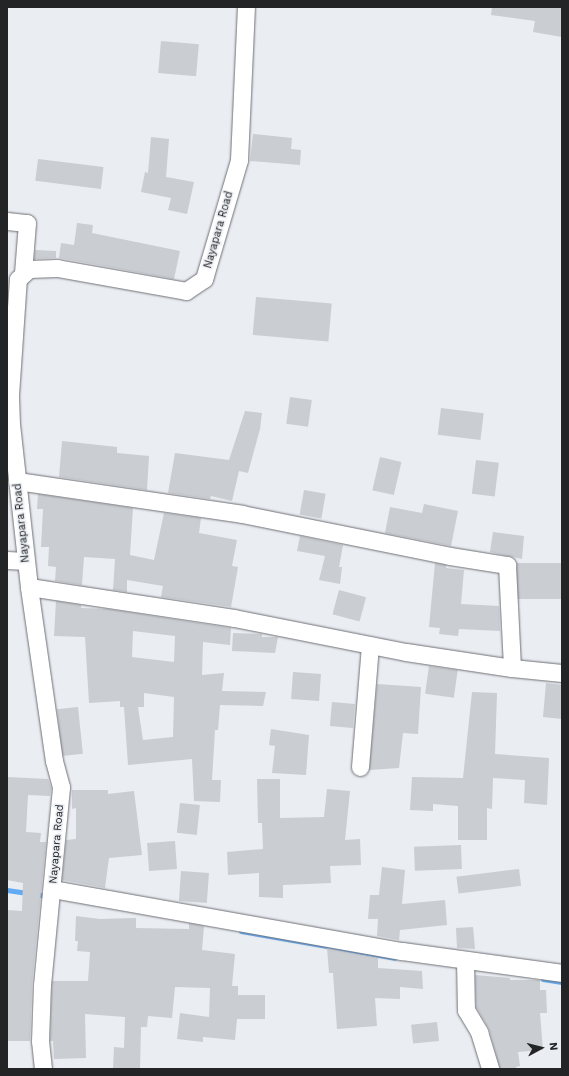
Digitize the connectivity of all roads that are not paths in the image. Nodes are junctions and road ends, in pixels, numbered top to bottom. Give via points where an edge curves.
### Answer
1 (246, 7) edge
2 (7, 221) edge
3 (23, 273) junction
4 (9, 395) edge
5 (17, 481) junction
6 (7, 560) edge
7 (25, 561) junction
8 (29, 587) junction
9 (370, 645) junction
10 (512, 668) junction
11 (562, 674) edge
12 (360, 767) dead end
13 (53, 889) junction
14 (465, 960) junction
15 (562, 973) edge
16 (43, 1069) edge
17 (490, 1069) edge

1 - 3 street, Nayapara Road via 239,160 204,279 186,291 56,268 29,269
2 - 3 street via 27,223
3 - 4 street, Nayapara Road via 18,279 16,296
4 - 5 street, Nayapara Road
5 - 7 street, Nayapara Road
5 - 10 street via 242,514 507,565
6 - 7 street
7 - 8 street, Nayapara Road
8 - 9 street via 234,618
8 - 13 street, Nayapara Road via 54,761 61,787
9 - 10 street
9 - 12 street
10 - 11 street
13 - 14 street
13 - 16 street, Nayapara Road via 42,985 40,1041
14 - 15 street
14 - 17 street via 466,1010 479,1032

